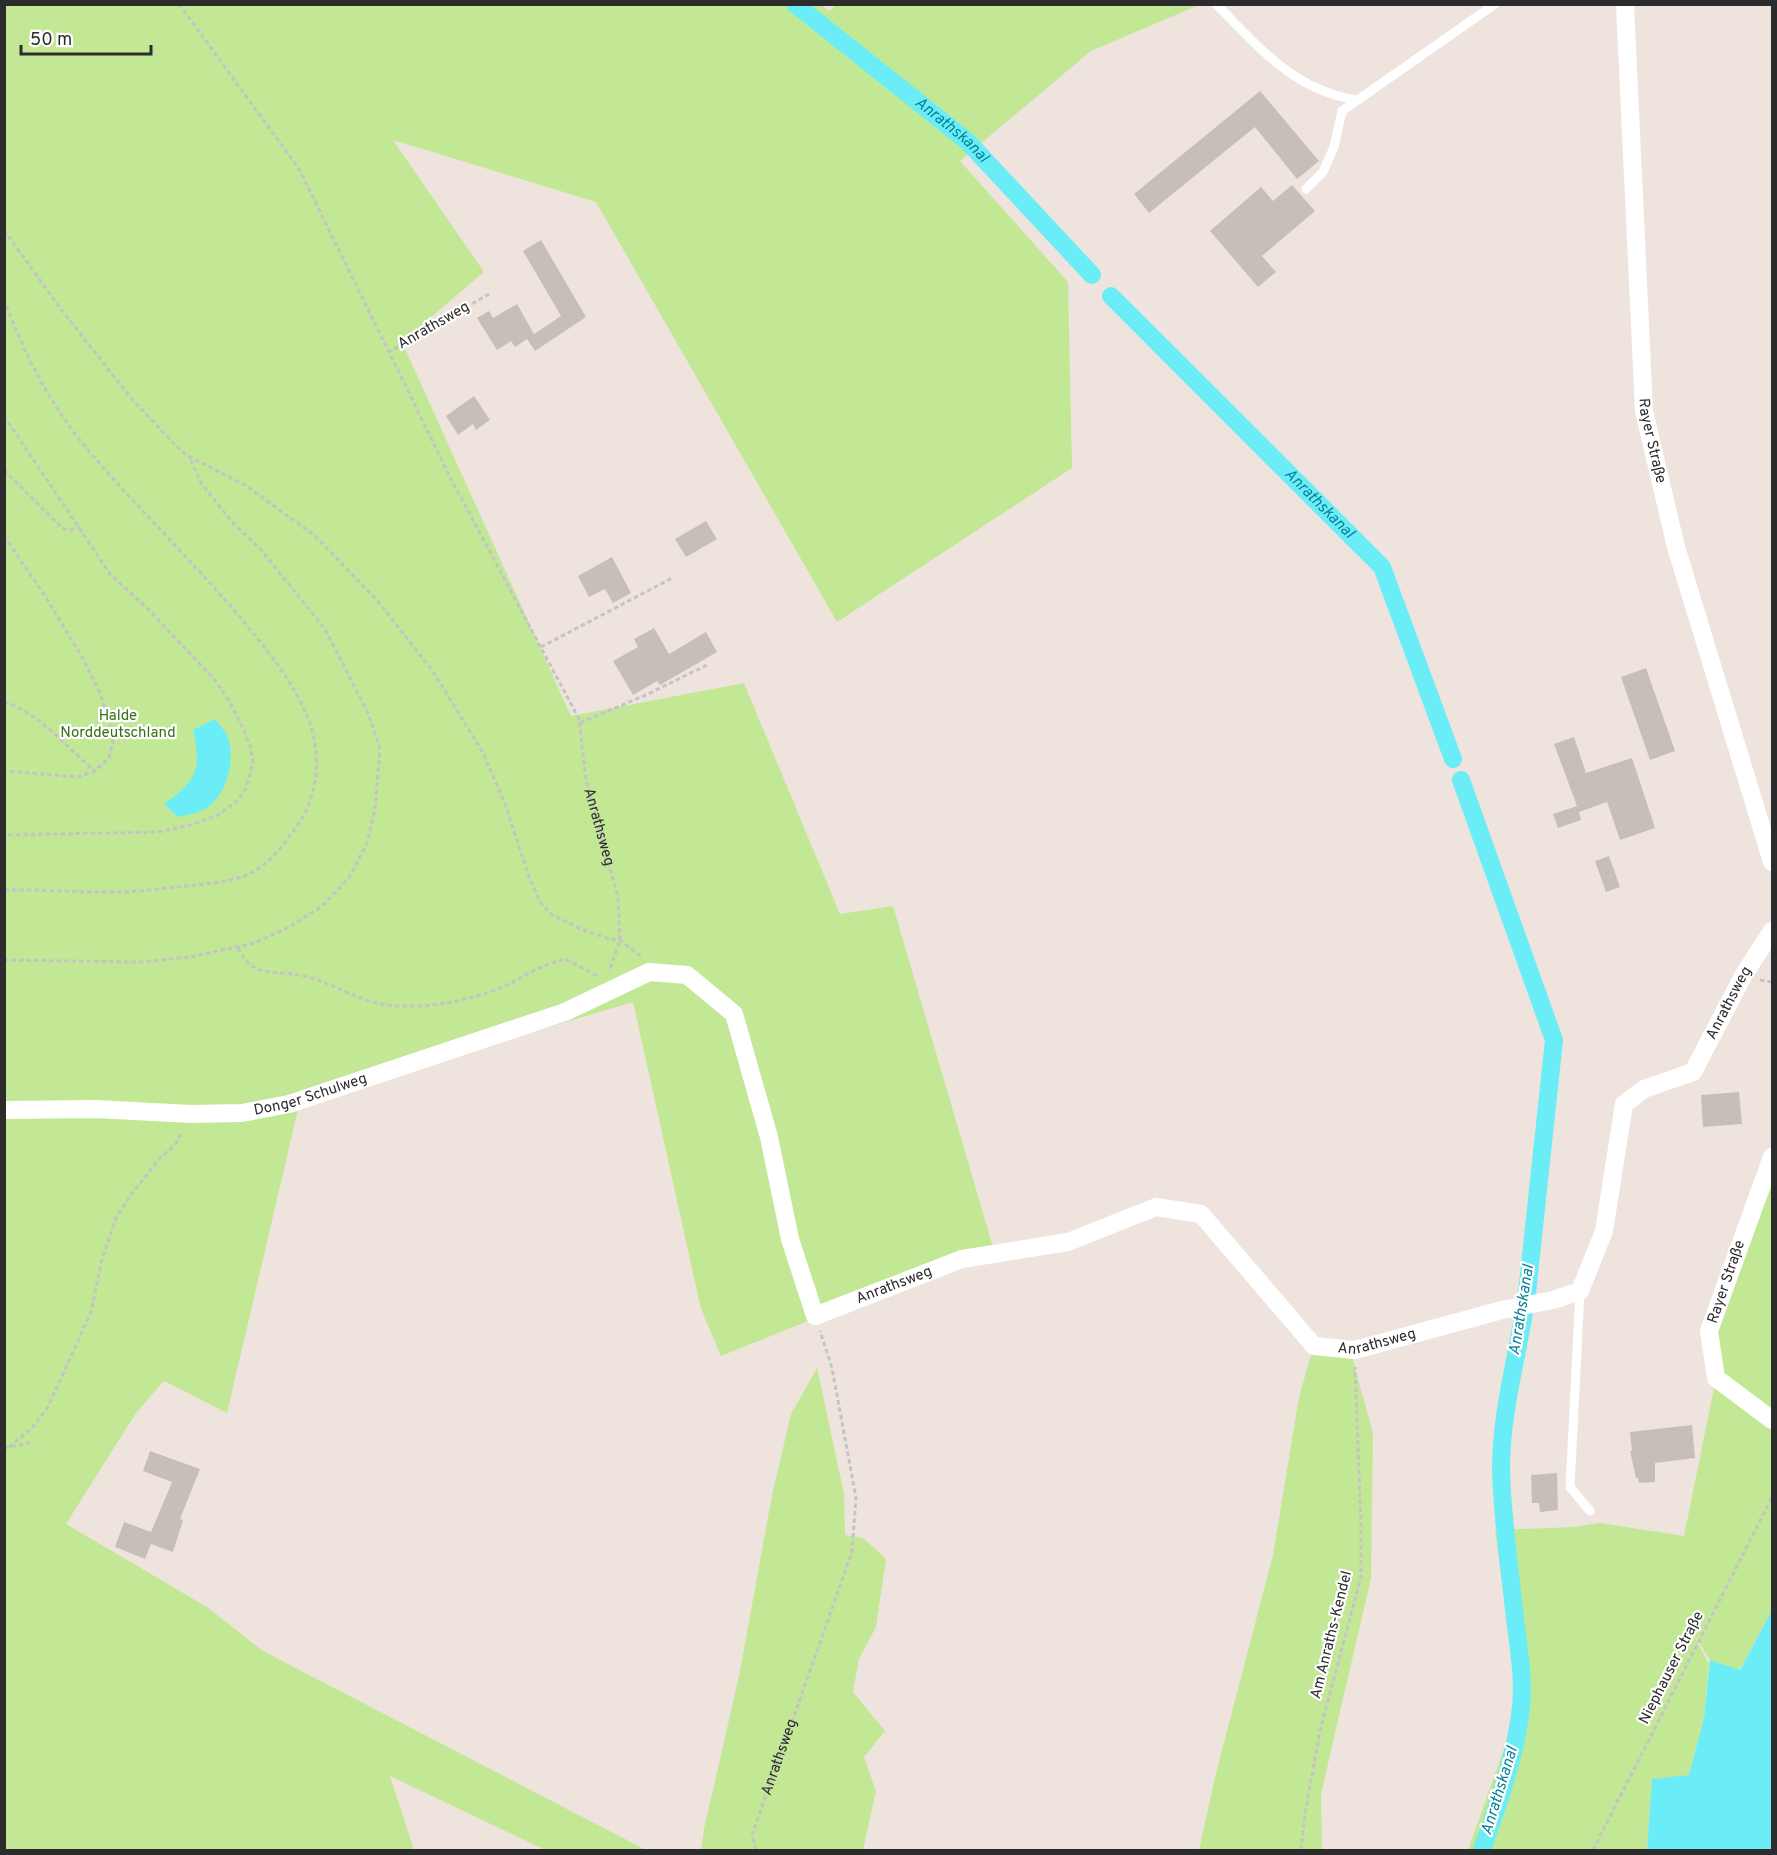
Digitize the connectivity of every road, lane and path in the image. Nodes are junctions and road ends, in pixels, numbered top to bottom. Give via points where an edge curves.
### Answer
1 (179, 4) edge
2 (1216, 4) edge
3 (1495, 4) edge
4 (1625, 4) edge
5 (1359, 100) junction
6 (1306, 189) dead end
7 (4, 230) edge
8 (489, 294) dead end
9 (4, 299) edge
10 (389, 352) junction
11 (4, 416) edge
12 (188, 456) junction
13 (4, 470) edge
14 (80, 527) junction
15 (4, 536) edge
16 (674, 577) dead end
17 (541, 647) junction
18 (709, 664) dead end
19 (4, 666) edge
20 (4, 672) edge
21 (4, 702) edge
22 (580, 723) junction
23 (4, 771) edge
24 (95, 771) junction
25 (4, 835) edge
26 (1773, 862) edge
27 (4, 890) edge
28 (1773, 931) edge
29 (620, 940) junction
30 (238, 948) junction
31 (4, 960) edge
32 (649, 972) junction
33 (604, 987) junction
34 (4, 1110) edge
35 (191, 1114) junction
36 (1773, 1157) edge
37 (1580, 1291) junction
38 (815, 1316) junction
39 (1355, 1350) junction
40 (1773, 1420) edge
41 (34, 1442) dead end
42 (9, 1447) junction
43 (4, 1448) edge
44 (1773, 1497) edge
45 (1590, 1511) dead end
46 (756, 1851) edge
47 (1301, 1851) edge
48 (1593, 1851) edge

1 - 10 path via 299,169
2 - 5 lane via 1264,54 1300,79 1338,97
3 - 5 lane
4 - 26 street, Rayer Straße via 1644,411 1676,547
5 - 6 lane via 1342,111 1334,147 1323,172
7 - 12 path via 131,398
8 - 10 path, Anrathsweg
9 - 27 path via 45,392 87,448 212,583 268,651 297,694 310,722 317,769 312,798 301,822 264,866 242,877 196,886 121,892
10 - 17 path, Anrathsweg via 450,477
11 - 14 path
12 - 29 path via 244,485 314,535 376,599 432,670 482,751 540,902 552,915 583,930
12 - 30 path via 201,483 232,522 262,550 325,629 368,713 380,749 368,843 349,878 321,907 284,930
13 - 14 path via 62,528
14 - 25 path via 110,574 219,685 250,745 251,775 246,788 228,809 190,825 158,832
15 - 24 path via 82,657 99,693 113,742 109,758
16 - 17 path
17 - 22 path, Anrathsweg
18 - 22 path
19 - 20 path
21 - 24 path via 51,731
22 - 29 path, Anrathsweg via 586,781 618,897
23 - 24 path via 78,777
28 - 37 street, Anrathsweg via 1743,976 1693,1072 1644,1089 1624,1104 1604,1231
29 - 32 path via 648,962
29 - 33 path, Anrathsweg
30 - 31 path via 142,962
30 - 33 path via 248,965 257,969 320,980 382,1004 441,1003 470,998 565,959
32 - 33 street
32 - 38 street via 687,975 734,1014 769,1137 790,1239
33 - 35 street, Donger Schulweg via 565,1012 289,1104 242,1113
34 - 35 street, Donger Schulweg
35 - 42 path via 175,1145 160,1158 116,1218 91,1312 63,1374 33,1428
36 - 40 street, Rayer Straße via 1710,1331 1716,1378
37 - 39 street, Anrathsweg
37 - 45 lane via 1570,1487
38 - 39 street, Anrathsweg via 962,1259 1068,1242 1156,1207 1201,1214 1314,1346
38 - 46 path, Anrathsweg via 832,1368 856,1498 852,1552 752,1835
39 - 47 path, Am Anraths-Kendel via 1360,1577 1320,1731
41 - 42 path
42 - 43 path
44 - 48 path, Niephauser Straße

